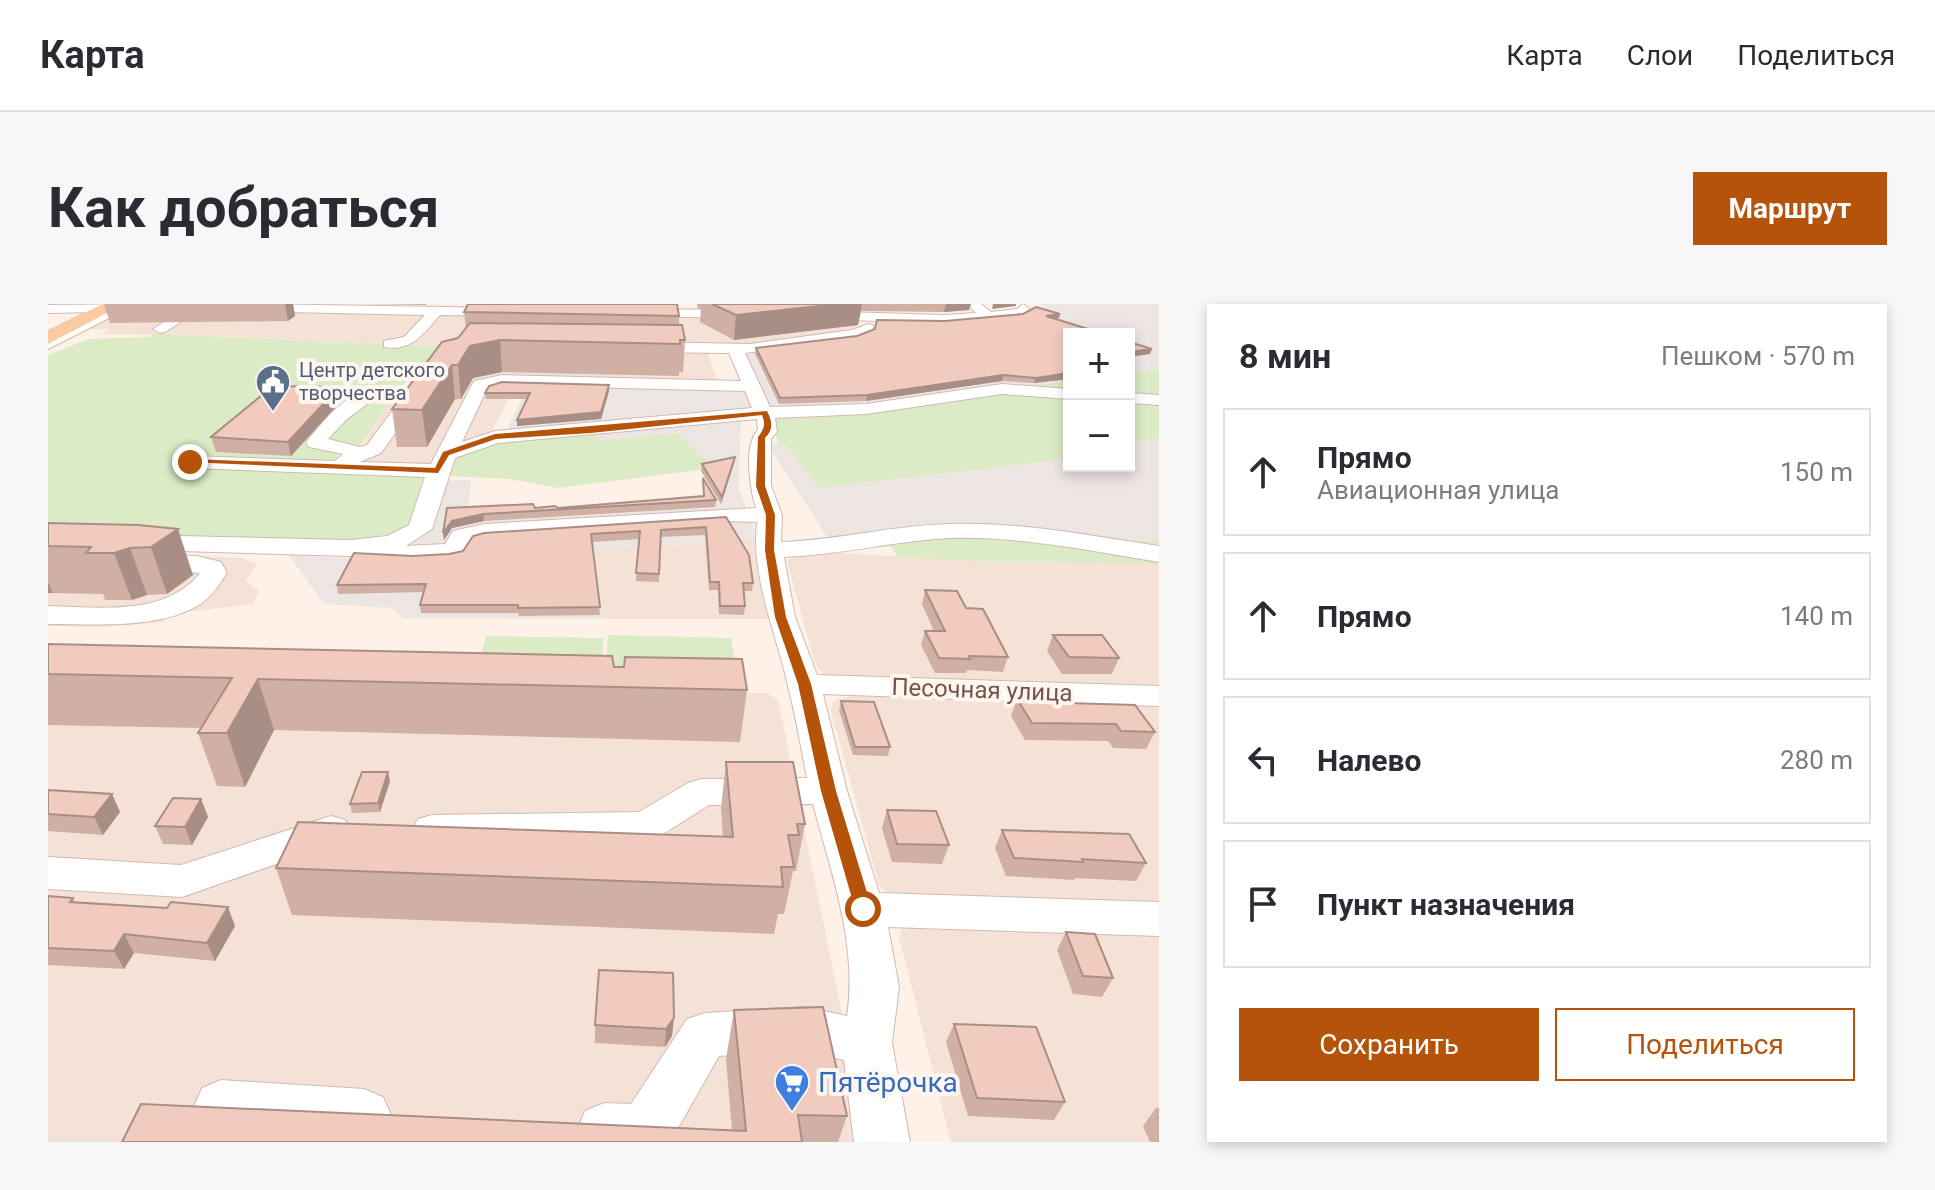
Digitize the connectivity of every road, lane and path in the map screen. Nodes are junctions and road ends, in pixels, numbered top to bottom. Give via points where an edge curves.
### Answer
1 (973, 304) edge
2 (122, 305) edge
3 (176, 306) edge
4 (292, 306) edge
5 (647, 307) edge
6 (212, 308) dead end
7 (228, 308) dead end
8 (468, 308) edge
9 (1023, 308) dead end
10 (317, 309) junction
11 (66, 310) edge
12 (682, 310) edge
13 (436, 311) junction
14 (519, 312) edge
15 (613, 313) edge
16 (768, 314) edge
17 (988, 316) junction
18 (831, 317) junction
19 (867, 317) edge
20 (797, 318) edge
21 (297, 324) dead end
22 (904, 325) edge
23 (160, 329) dead end
24 (737, 331) edge
25 (48, 338) edge
26 (389, 344) dead end
27 (627, 344) junction
28 (48, 345) edge
29 (735, 349) junction
30 (551, 364) edge
31 (638, 364) edge
32 (430, 371) edge
33 (501, 371) junction
34 (750, 386) junction
35 (370, 393) dead end
36 (1063, 394) edge
37 (1135, 398) edge
38 (1159, 400) edge
39 (766, 422) junction
40 (737, 430) dead end
41 (495, 437) junction
42 (190, 462) dead end
43 (352, 462) junction
44 (442, 462) junction
45 (770, 515) junction
46 (48, 540) edge
47 (350, 548) junction
48 (769, 550) junction
49 (1159, 554) edge
50 (48, 560) edge
51 (48, 615) edge
52 (804, 684) junction
53 (1159, 696) edge
54 (828, 791) junction
55 (48, 873) edge
56 (863, 909) junction
57 (1159, 919) edge
58 (867, 1043) junction
59 (221, 1106) edge
60 (409, 1118) edge
61 (550, 1126) edge
62 (882, 1142) edge

1 - 17 street
2 - 3 street
2 - 11 street
2 - 25 main road
2 - 28 street
3 - 6 street
3 - 23 street
4 - 7 street
4 - 10 street
5 - 12 street
5 - 15 street
8 - 13 street
8 - 14 street
9 - 17 street
10 - 13 street
10 - 21 street
12 - 16 street
12 - 27 street via 705,323
13 - 26 street via 409,341
17 - 19 street
18 - 19 street
18 - 20 street
18 - 24 street via 846,328 754,335
19 - 22 street
19 - 29 street via 856,334
27 - 29 street
27 - 31 street
29 - 34 street
30 - 33 street
32 - 43 street via 374,449
33 - 34 street via 586,403
33 - 41 street via 517,389
33 - 44 street via 480,385
34 - 39 street
35 - 43 street via 334,416 316,443 351,450
36 - 39 street via 1002,389
37 - 38 street
39 - 40 street
39 - 41 street
39 - 45 street via 760,486
41 - 44 street
42 - 43 street
43 - 44 street
44 - 47 street via 420,529 393,543
45 - 47 street via 484,531 462,536 454,551 407,554
45 - 48 street
46 - 47 street
48 - 49 street via 810,550 954,531 1021,533
48 - 52 street via 781,617
50 - 51 street via 197,564 214,573 194,597 176,606 135,613
52 - 53 street, Песочная улица
52 - 54 street
54 - 55 street via 701,792 646,826 325,830 182,881
54 - 56 street
56 - 57 street
56 - 58 street via 875,987
58 - 61 street via 804,1029 705,1035 645,1132
58 - 62 street
59 - 60 street

